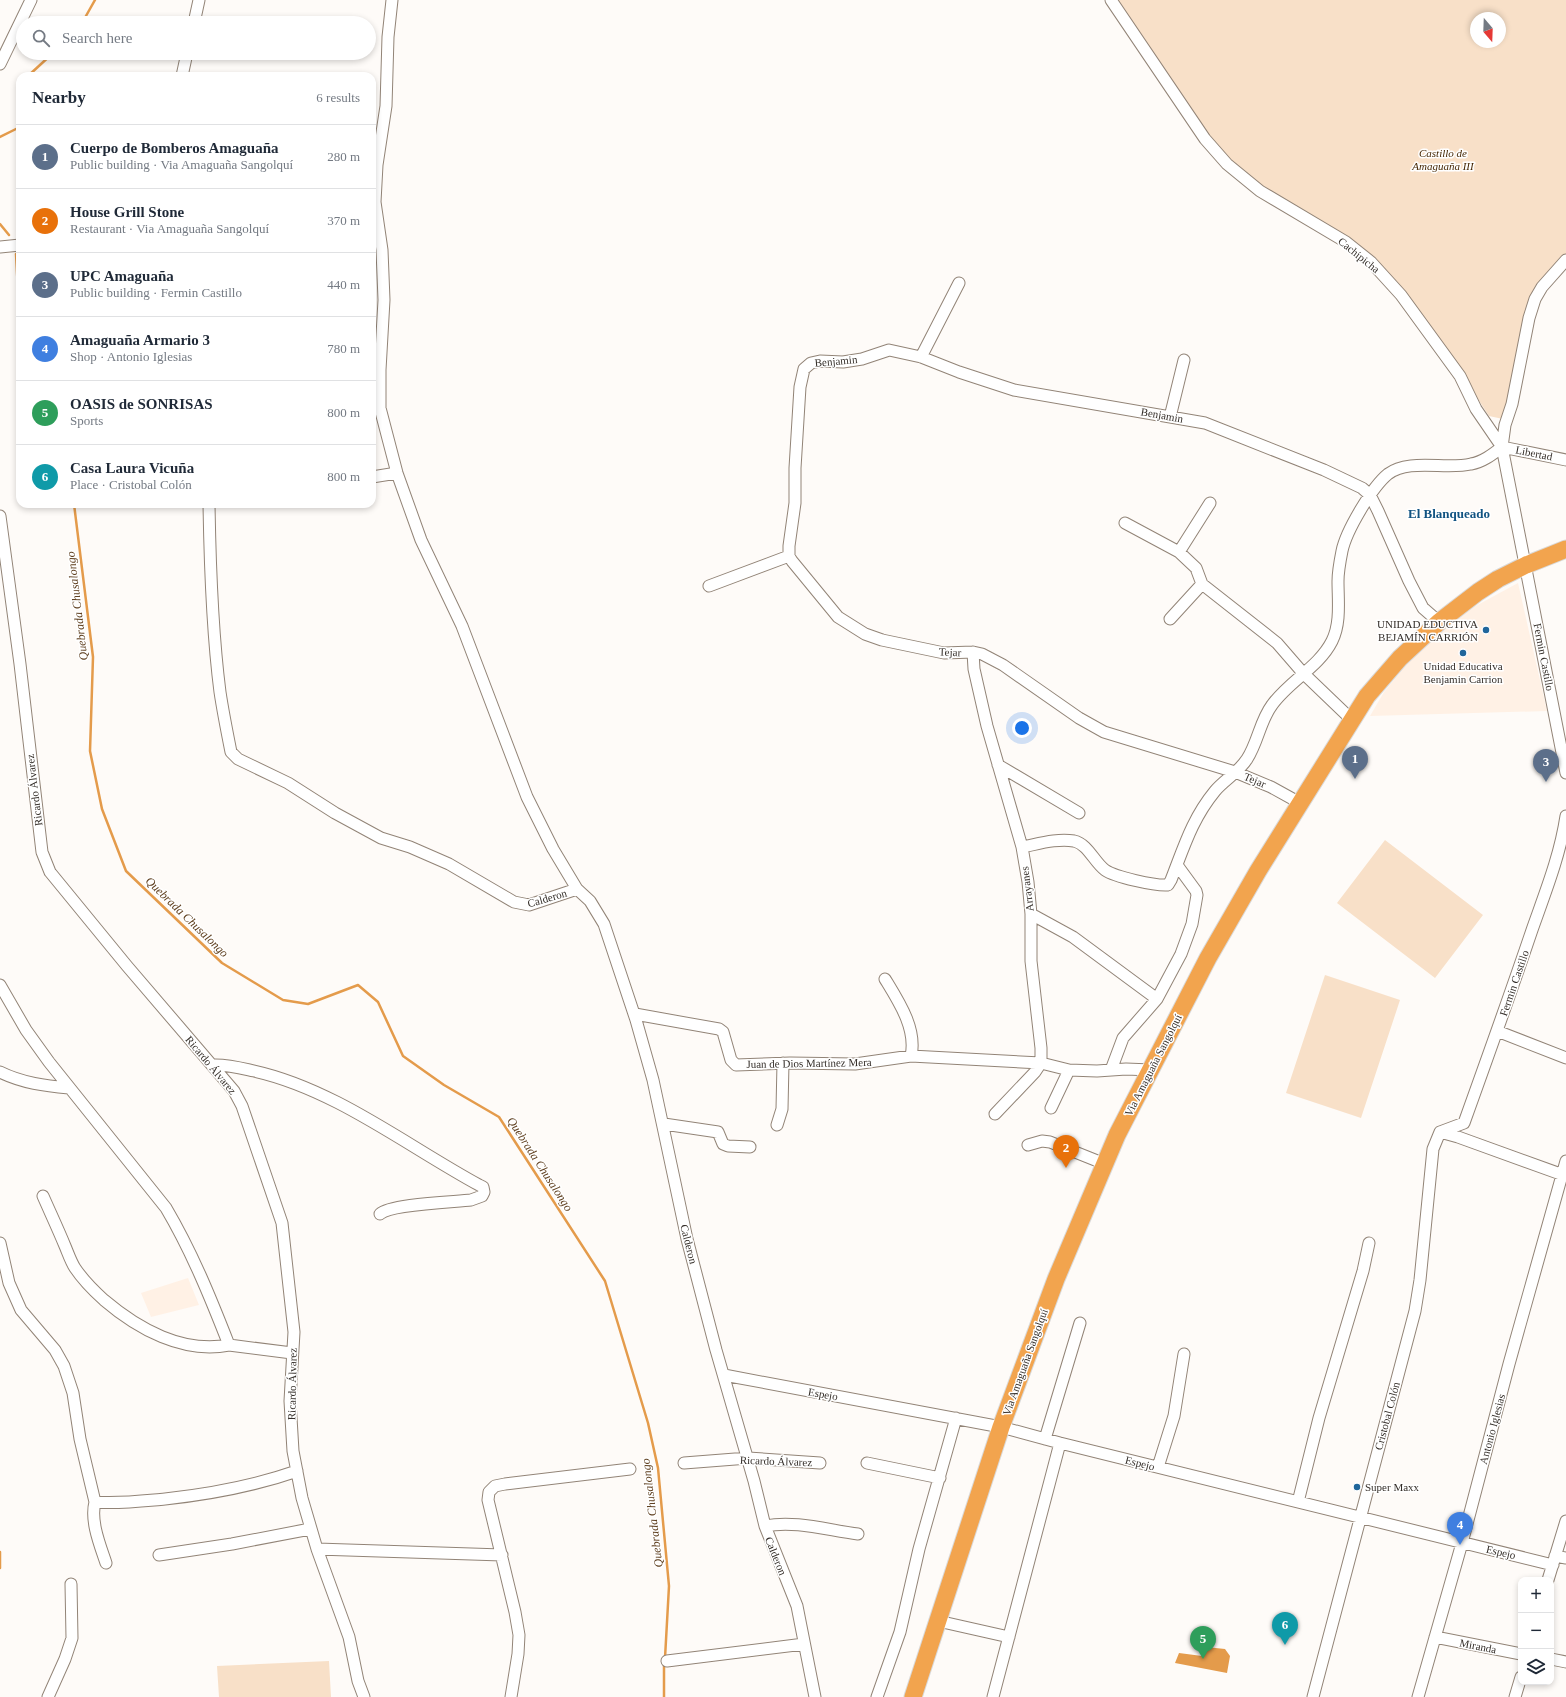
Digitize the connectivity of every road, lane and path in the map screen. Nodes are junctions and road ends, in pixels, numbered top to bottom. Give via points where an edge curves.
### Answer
1 (31, 0) edge
2 (199, 0) edge
3 (392, 0) edge
4 (1111, 0) edge
5 (23, 16) edge
6 (196, 16) edge
7 (16, 31) edge
8 (185, 60) edge
9 (0, 64) edge
10 (183, 72) edge
11 (376, 184) edge
12 (376, 209) edge
13 (16, 246) edge
14 (0, 247) edge
15 (1566, 260) edge
16 (959, 283) dead end
17 (921, 357) junction
18 (1184, 360) dead end
19 (1170, 416) junction
20 (1502, 447) junction
21 (1566, 460) edge
22 (397, 473) junction
23 (376, 476) edge
24 (1370, 495) junction
25 (1210, 503) dead end
26 (209, 508) edge
27 (0, 516) edge
28 (1125, 523) dead end
29 (1566, 549) edge
30 (1179, 552) junction
31 (789, 556) junction
32 (1526, 565) junction
33 (1202, 584) junction
34 (709, 586) dead end
35 (5, 594) edge
36 (1170, 619) dead end
37 (1439, 622) junction
38 (973, 652) junction
39 (1303, 673) junction
40 (1352, 720) junction
41 (998, 765) junction
42 (1566, 770) edge
43 (1235, 772) junction
44 (1300, 803) junction
45 (1079, 813) dead end
46 (1566, 816) edge
47 (1022, 847) junction
48 (1177, 864) junction
49 (577, 889) junction
50 (1031, 914) junction
51 (885, 979) dead end
52 (0, 985) edge
53 (1157, 999) junction
54 (635, 1014) junction
55 (1498, 1031) junction
56 (912, 1056) junction
57 (1566, 1058) edge
58 (783, 1063) junction
59 (1041, 1063) junction
60 (212, 1065) junction
61 (1069, 1070) junction
62 (1111, 1070) junction
63 (1151, 1070) junction
64 (0, 1072) edge
65 (69, 1088) junction
66 (1051, 1108) dead end
67 (995, 1114) dead end
68 (1464, 1123) junction
69 (664, 1124) junction
70 (777, 1124) dead end
71 (1440, 1132) junction
72 (1458, 1137) junction
73 (1028, 1145) dead end
74 (750, 1147) dead end
75 (1566, 1161) edge
76 (1105, 1164) junction
77 (1564, 1176) edge
78 (43, 1196) dead end
79 (380, 1214) dead end
80 (0, 1243) edge
81 (1369, 1243) dead end
82 (1080, 1323) dead end
83 (229, 1345) junction
84 (292, 1353) junction
85 (1184, 1354) dead end
86 (724, 1375) junction
87 (956, 1418) junction
88 (1001, 1427) junction
89 (1045, 1439) junction
90 (1060, 1443) junction
91 (748, 1458) junction
92 (684, 1463) dead end
93 (820, 1463) dead end
94 (867, 1463) dead end
95 (1158, 1468) junction
96 (630, 1469) dead end
97 (297, 1471) junction
98 (940, 1478) junction
99 (95, 1502) junction
100 (1298, 1502) junction
101 (1361, 1517) junction
102 (1566, 1521) edge
103 (764, 1526) junction
104 (310, 1529) junction
105 (858, 1534) dead end
106 (1462, 1543) junction
107 (317, 1549) junction
108 (159, 1555) dead end
109 (502, 1555) junction
110 (1558, 1560) edge
111 (106, 1563) dead end
112 (1550, 1577) edge
113 (71, 1584) dead end
114 (938, 1621) junction
115 (1009, 1637) junction
116 (1435, 1637) junction
117 (804, 1644) junction
118 (1518, 1653) edge
119 (1554, 1660) edge
120 (667, 1662) dead end
121 (1566, 1662) edge
122 (1519, 1685) edge
123 (48, 1697) edge
124 (364, 1697) edge
125 (511, 1697) edge
126 (814, 1697) edge
127 (877, 1697) edge
128 (913, 1697) edge
129 (993, 1697) edge
130 (1313, 1697) edge
131 (1418, 1697) edge
132 (1515, 1697) edge

1 - 5 street
2 - 6 street
3 - 11 street via 386,106
4 - 20 street, Cachipicha via 1205,139 1227,164 1260,191 1346,242 1371,262 1401,295 1460,376 1476,409
7 - 9 street
8 - 10 street
12 - 22 street via 382,250 384,300 380,408
13 - 14 street
15 - 20 street via 1535,299
16 - 17 street
17 - 19 street, Benjamin via 1014,390
17 - 31 street, Benjamin via 890,350 843,362 820,361 811,363 804,369 800,387 795,503 788,546
18 - 19 street
19 - 24 street, Benjamin via 1205,423 1324,470 1362,488
20 - 21 street, Libertad
20 - 24 street via 1492,455 1472,464 1400,468 1388,474
20 - 32 street, Cachipicha
22 - 23 street
22 - 49 street via 421,540 475,659 527,797
24 - 37 street, Benjamin via 1423,608
24 - 39 street via 1354,522 1342,550 1338,580 1337,631 1323,654
25 - 30 street
26 - 49 street, Calderon via 210,558 220,693 231,752 238,759 288,783 381,838 449,864 514,902 528,904
27 - 35 street, Ricardo Álvarez
28 - 30 street
29 - 32 highway, Via Amaguaña Sangolquí
30 - 33 street via 1196,568
31 - 34 street
31 - 38 street, Tejar via 838,617 865,634 944,653
32 - 37 highway, Via Amaguaña Sangolquí via 1478,592
32 - 42 street, Fermin Castillo
33 - 36 street
33 - 39 street via 1277,643
35 - 60 street, Ricardo Álvarez via 20,664 41,844 46,864 127,966
37 - 40 highway, Via Amaguaña Sangolquí via 1400,658 1367,696
38 - 41 street, Arrayanes via 974,669 985,719
38 - 43 street, Tejar via 1003,665 1079,718 1104,732
39 - 40 street
39 - 43 street via 1272,704 1248,758
40 - 44 highway, Via Amaguaña Sangolquí
41 - 45 street
41 - 47 street, Arrayanes
43 - 44 street, Tejar
43 - 48 street via 1216,790 1197,815
44 - 63 highway, Via Amaguaña Sangolquí via 1208,958
46 - 55 street, Fermin Castillo via 1553,868
47 - 48 street via 1050,841 1074,841 1086,849 1106,871 1162,885 1168,885
47 - 50 street, Arrayanes
48 - 53 street via 1196,891 1197,899 1192,924 1181,954
49 - 54 street, Calderon via 590,901 604,924
50 - 53 street via 1073,937
50 - 59 street, Arrayanes via 1031,961
51 - 56 street via 909,1025 914,1045
52 - 65 street via 26,1030
53 - 62 street via 1126,1032
54 - 58 street, Juan de Dios Martínez Mera via 719,1029 723,1032 733,1064
54 - 69 street, Calderon
55 - 57 street
55 - 68 street, Fermin Castillo
56 - 58 street, Juan de Dios Martínez Mera via 855,1064
56 - 59 street, Juan de Dios Martínez Mera
58 - 70 street via 782,1109
59 - 61 street, Juan de Dios Martínez Mera
59 - 67 street
60 - 79 street via 228,1065 288,1080 323,1095 483,1187 482,1196 471,1200 395,1208
60 - 84 street, Ricardo Álvarez via 240,1100 282,1223 294,1332
61 - 62 street, Juan de Dios Martínez Mera
61 - 66 street
62 - 63 street, Juan de Dios Martínez Mera
63 - 76 highway, Via Amaguaña Sangolquí via 1117,1134
64 - 65 street via 41,1086
65 - 83 street via 166,1208 207,1291
68 - 71 street
68 - 72 street, Fermin Castillo
69 - 74 street via 718,1132 723,1144
69 - 86 street, Calderon via 687,1239
71 - 72 street
71 - 101 street, Cristobal Colón via 1433,1149 1415,1311
72 - 77 street
73 - 76 street via 1050,1142
75 - 77 street, Antonio Iglesias
76 - 88 highway, Via Amaguaña Sangolquí via 1056,1279
77 - 106 street, Antonio Iglesias
78 - 83 street via 75,1268 95,1292 119,1313 146,1330 172,1340 198,1346
80 - 99 street via 9,1284 21,1310 55,1350 64,1366 73,1393 80,1439
81 - 100 street via 1363,1271 1318,1418
82 - 89 street
83 - 84 street
84 - 97 street, Ricardo Álvarez via 290,1400 293,1451
85 - 95 street via 1174,1416
86 - 87 street, Espejo
86 - 91 street, Calderon
87 - 88 street, Espejo
87 - 98 street
88 - 89 street, Espejo
88 - 114 highway, Via Amaguaña Sangolquí
89 - 90 street, Espejo
90 - 95 street, Espejo
90 - 115 street
91 - 92 street, Ricardo Álvarez
91 - 93 street, Ricardo Álvarez
91 - 103 street, Calderon
94 - 98 street
95 - 100 street, Espejo
96 - 109 street via 495,1486 489,1492 488,1500
97 - 99 street via 239,1489 137,1502
97 - 104 street, Ricardo Álvarez
98 - 127 street via 919,1549 900,1632
99 - 111 street via 96,1529
100 - 101 street, Espejo
101 - 106 street, Espejo
101 - 130 street, Cristobal Colón
102 - 110 street
103 - 105 street via 793,1524
103 - 117 street, Calderon via 794,1598
104 - 107 street, Ricardo Álvarez
104 - 108 street
106 - 110 street, Espejo
106 - 116 street, Antonio Iglesias
107 - 109 street
107 - 124 street, Ricardo Álvarez via 349,1637
109 - 125 street via 519,1636
110 - 112 street
113 - 123 street via 72,1638
114 - 115 street
114 - 128 highway, Via Amaguaña Sangolquí
115 - 129 street
116 - 118 street, Miranda
116 - 131 street, Antonio Iglesias
117 - 120 street
117 - 126 street, Calderon
119 - 121 street
122 - 132 street

